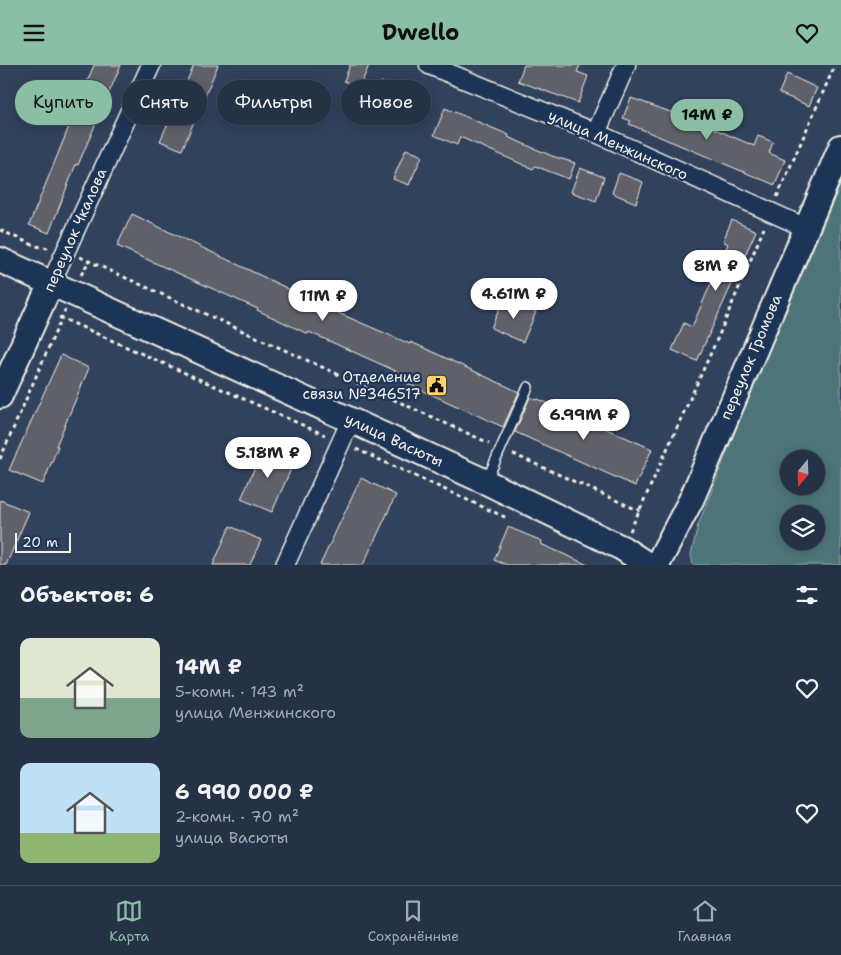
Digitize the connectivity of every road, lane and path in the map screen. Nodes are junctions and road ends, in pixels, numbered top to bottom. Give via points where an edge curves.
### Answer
1 (151, 65) edge
2 (429, 65) edge
3 (626, 65) edge
4 (835, 65) edge
5 (596, 133) junction
6 (841, 147) edge
7 (771, 212) junction
8 (806, 228) junction
9 (0, 230) edge
10 (65, 250) junction
11 (0, 260) edge
12 (88, 261) junction
13 (47, 291) junction
14 (73, 293) junction
15 (61, 319) junction
16 (528, 387) dead end
17 (0, 396) edge
18 (351, 421) junction
19 (341, 442) junction
20 (500, 448) junction
21 (0, 459) edge
22 (486, 482) junction
23 (640, 511) junction
24 (512, 520) dead end
25 (622, 548) junction
26 (285, 565) edge
27 (648, 565) edge
28 (656, 565) edge

1 - 10 street, переулок Чкалова
2 - 5 street, улица Менжинского
3 - 5 street
4 - 7 path
5 - 7 street, улица Менжинского
6 - 8 street, переулок Громова
7 - 8 street, улица Менжинского
7 - 23 path
8 - 28 street, переулок Громова via 692,498
9 - 10 path via 35,246
10 - 12 path
10 - 13 street, переулок Чкалова
11 - 13 street, улица Васюты
12 - 14 path
12 - 20 path
13 - 14 street, улица Васюты
13 - 15 path
13 - 17 street, переулок Чкалова
14 - 15 path
14 - 18 street, улица Васюты
15 - 19 path
15 - 21 path
16 - 20 lane
18 - 19 street
18 - 22 street, улица Васюты
19 - 24 path
19 - 26 street
20 - 22 lane
20 - 23 path
22 - 25 street, улица Васюты
23 - 25 path
25 - 27 street, улица Васюты

